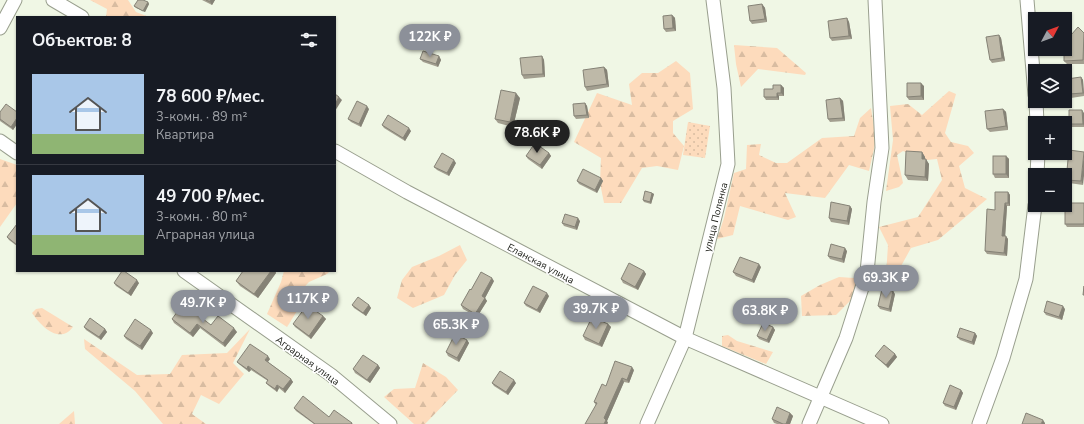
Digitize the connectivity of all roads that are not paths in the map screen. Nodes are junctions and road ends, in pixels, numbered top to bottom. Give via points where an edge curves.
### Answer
1 (15, 0) edge
2 (53, 0) edge
3 (713, 0) edge
4 (874, 0) edge
5 (1027, 0) edge
6 (80, 16) edge
7 (0, 28) edge
8 (1032, 64) edge
9 (0, 141) edge
10 (336, 151) edge
11 (16, 152) edge
12 (1035, 212) edge
13 (185, 272) edge
14 (685, 338) junction
15 (821, 398) junction
16 (390, 424) edge
17 (647, 424) edge
18 (809, 424) edge
19 (882, 424) edge
20 (979, 424) edge

1 - 7 street
2 - 6 street
3 - 14 street, улица Полянка via 724,88 728,164
4 - 15 street via 882,148 867,272 846,338
5 - 8 street
9 - 11 street
10 - 14 street, Еланская улица via 414,195
12 - 20 street via 1026,279 1003,358
13 - 16 street, Аграрная улица via 331,375
14 - 15 street, Еланская улица
14 - 17 street, улица Полянка
15 - 18 street
15 - 19 street, Еланская улица

